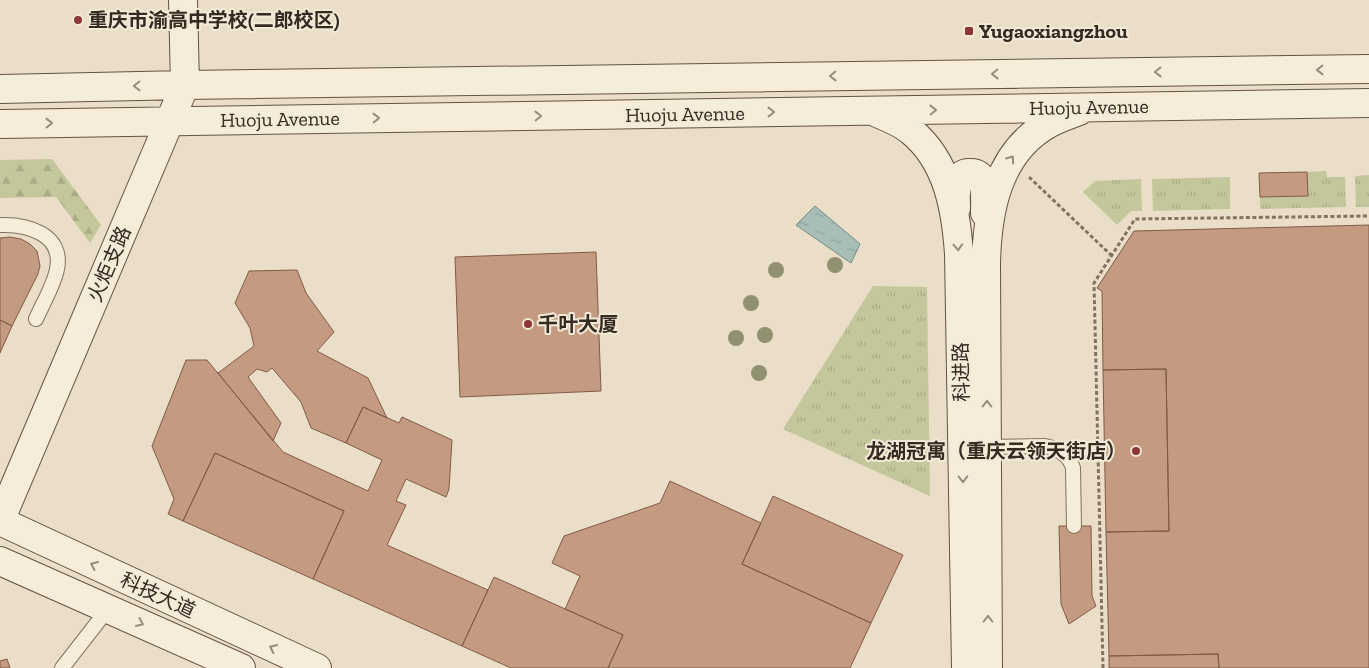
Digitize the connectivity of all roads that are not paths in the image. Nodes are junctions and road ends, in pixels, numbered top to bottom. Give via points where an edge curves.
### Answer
1 (183, 0) edge
2 (1369, 69) edge
3 (185, 85) junction
4 (0, 89) edge
5 (1369, 103) edge
6 (1089, 107) junction
7 (873, 111) junction
8 (170, 120) junction
9 (0, 124) edge
10 (955, 216) junction
11 (0, 225) edge
12 (986, 240) junction
13 (36, 319) dead end
14 (987, 447) junction
15 (0, 521) edge
16 (1074, 526) dead end
17 (0, 561) edge
18 (108, 609) junction
19 (312, 666) edge
20 (62, 668) edge
21 (241, 668) edge
22 (966, 668) edge
23 (988, 668) edge

1 - 3 main road, 火炬支路
2 -> 3 main road, Huoju Avenue
3 -> 4 main road, Huoju Avenue
3 - 8 main road, 火炬支路
5 - 6 main road, Huoju Avenue
7 -> 6 main road, Huoju Avenue
12 -> 6 main road via 997,185 1018,148 1051,123
8 -> 7 main road, Huoju Avenue
7 - 10 main road, 科进路 via 911,130 921,140 947,184
9 -> 8 main road, Huoju Avenue
8 - 15 main road, 火炬支路
10 - 12 main road via 958,179 967,172 978,175 985,192
10 -> 22 main road, 科进路 via 959,254
11 - 13 lane via 27,227 39,232 48,238 57,252 57,271
14 -> 12 main road
14 - 16 lane via 1045,446 1067,456 1073,468
23 -> 14 main road
19 -> 15 main road, 科技大道
17 - 18 main road, 科技大道
18 - 20 lane
18 -> 21 main road, 科技大道

